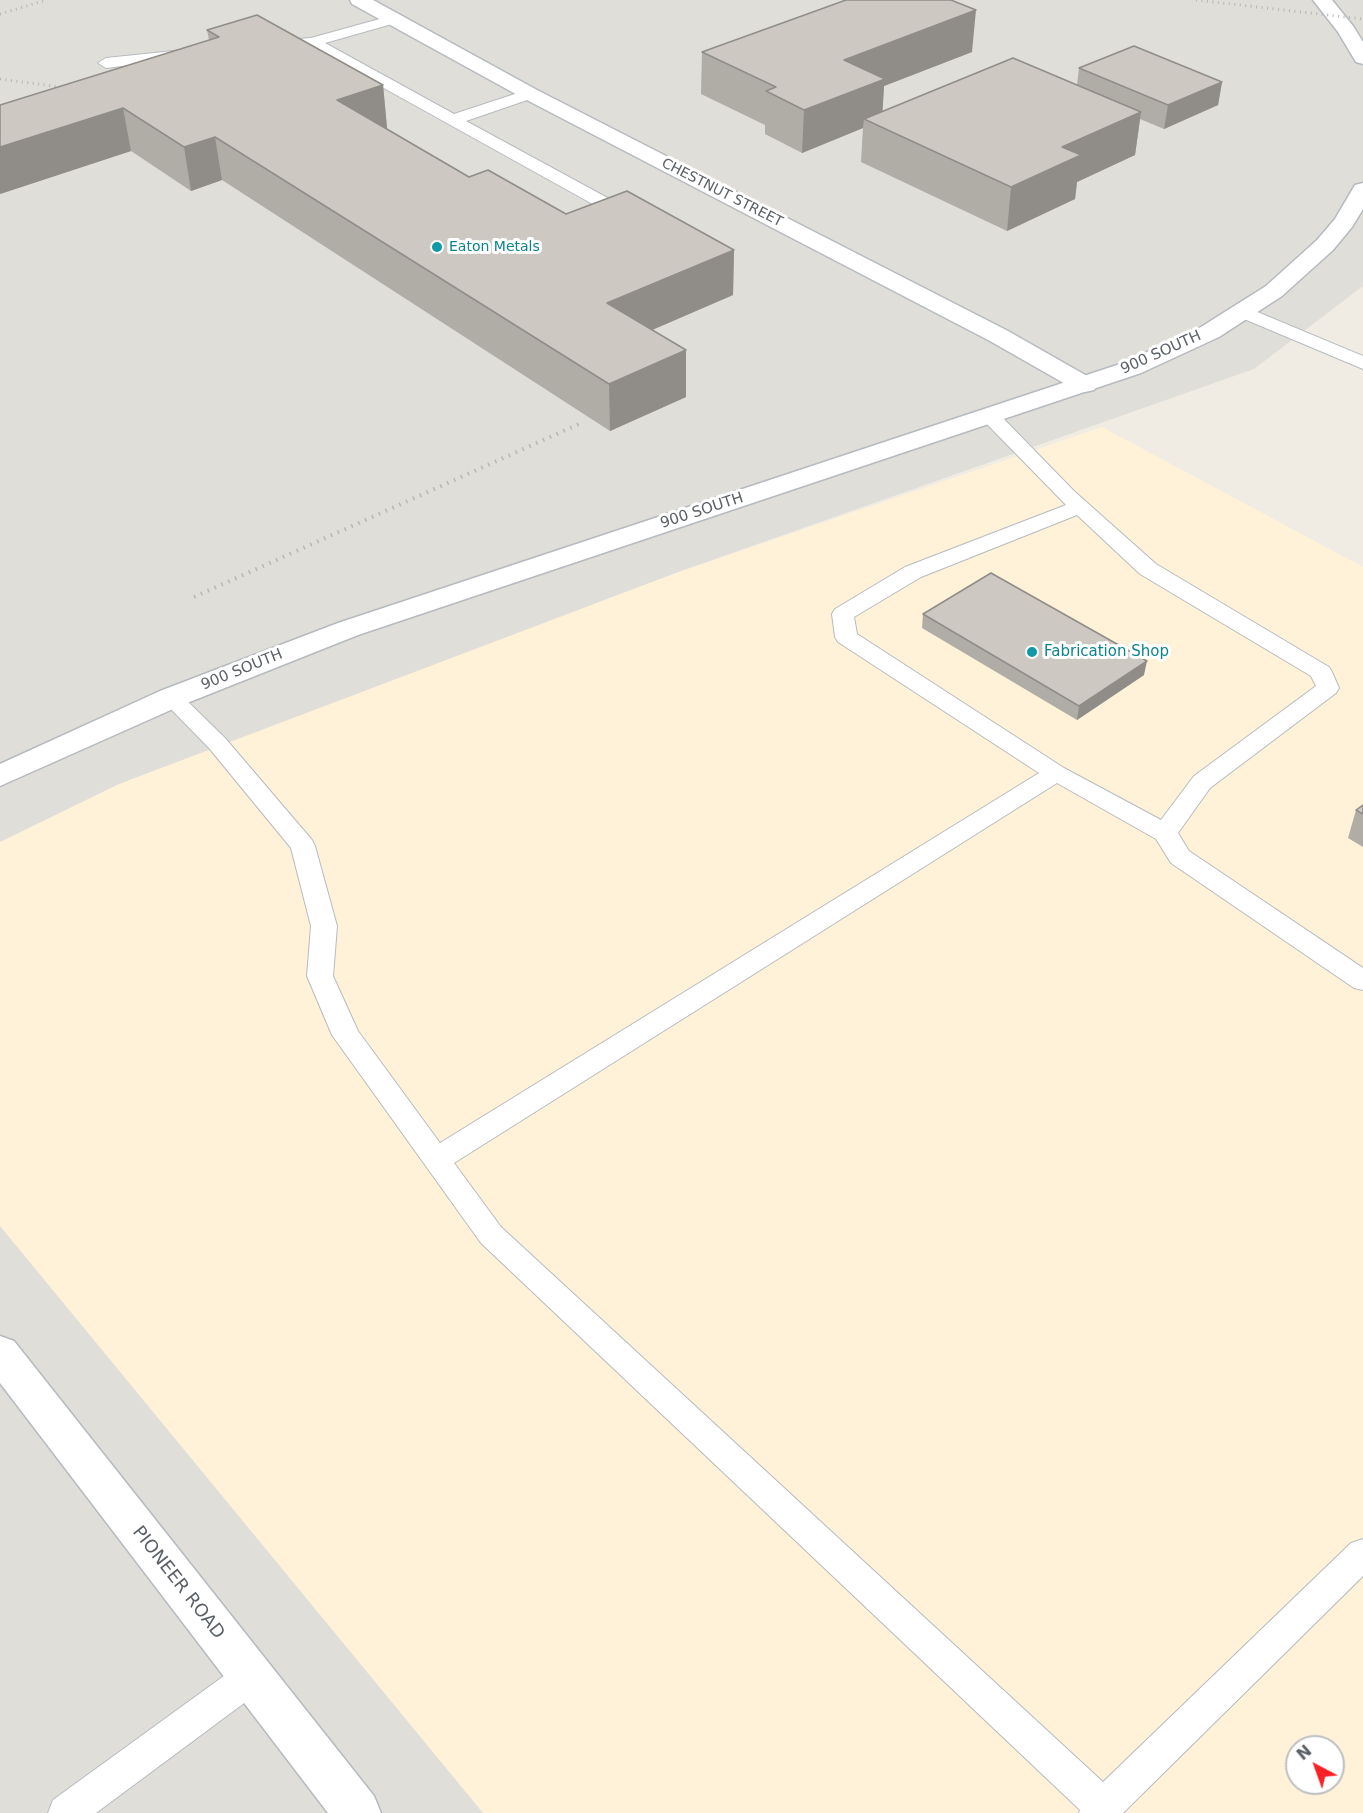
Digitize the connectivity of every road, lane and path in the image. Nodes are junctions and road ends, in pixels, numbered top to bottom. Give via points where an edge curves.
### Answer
1 (359, 0) edge
2 (1322, 0) edge
3 (394, 19) junction
4 (312, 42) junction
5 (255, 48) edge
6 (198, 54) edge
7 (1363, 58) edge
8 (106, 63) dead end
9 (530, 94) junction
10 (453, 120) junction
11 (1363, 190) edge
12 (651, 228) edge
13 (1243, 312) junction
14 (1363, 363) edge
15 (1085, 385) junction
16 (991, 417) junction
17 (1080, 507) junction
18 (171, 698) junction
19 (1056, 772) junction
20 (0, 776) edge
21 (1165, 833) junction
22 (1363, 981) edge
23 (436, 1160) junction
24 (0, 1353) edge
25 (1363, 1554) edge
26 (251, 1677) junction
27 (1100, 1810) edge
28 (66, 1813) edge
29 (357, 1813) edge

1 - 3 street, CHESTNUT STREET
2 - 7 street
3 - 4 lane
3 - 9 street, CHESTNUT STREET
4 - 5 lane
4 - 10 lane
6 - 8 lane
9 - 10 lane
9 - 15 street, CHESTNUT STREET via 999,336
10 - 12 lane
11 - 13 street, 900 SOUTH via 1325,245
13 - 14 lane
13 - 15 street, 900 SOUTH via 1172,350
15 - 16 street, 900 SOUTH
16 - 17 lane
16 - 18 street, 900 SOUTH via 410,607
17 - 19 lane via 913,572 843,614 846,637
17 - 21 lane via 1148,569 1321,672 1329,688 1202,782
18 - 20 street, 900 SOUTH
18 - 23 lane via 217,743 303,846 324,926 320,976 346,1035
19 - 21 lane
19 - 23 lane
21 - 22 lane via 1180,857
23 - 27 lane via 491,1235
24 - 26 street, PIONEER ROAD
25 - 27 lane
26 - 28 lane
26 - 29 street, PIONEER ROAD

